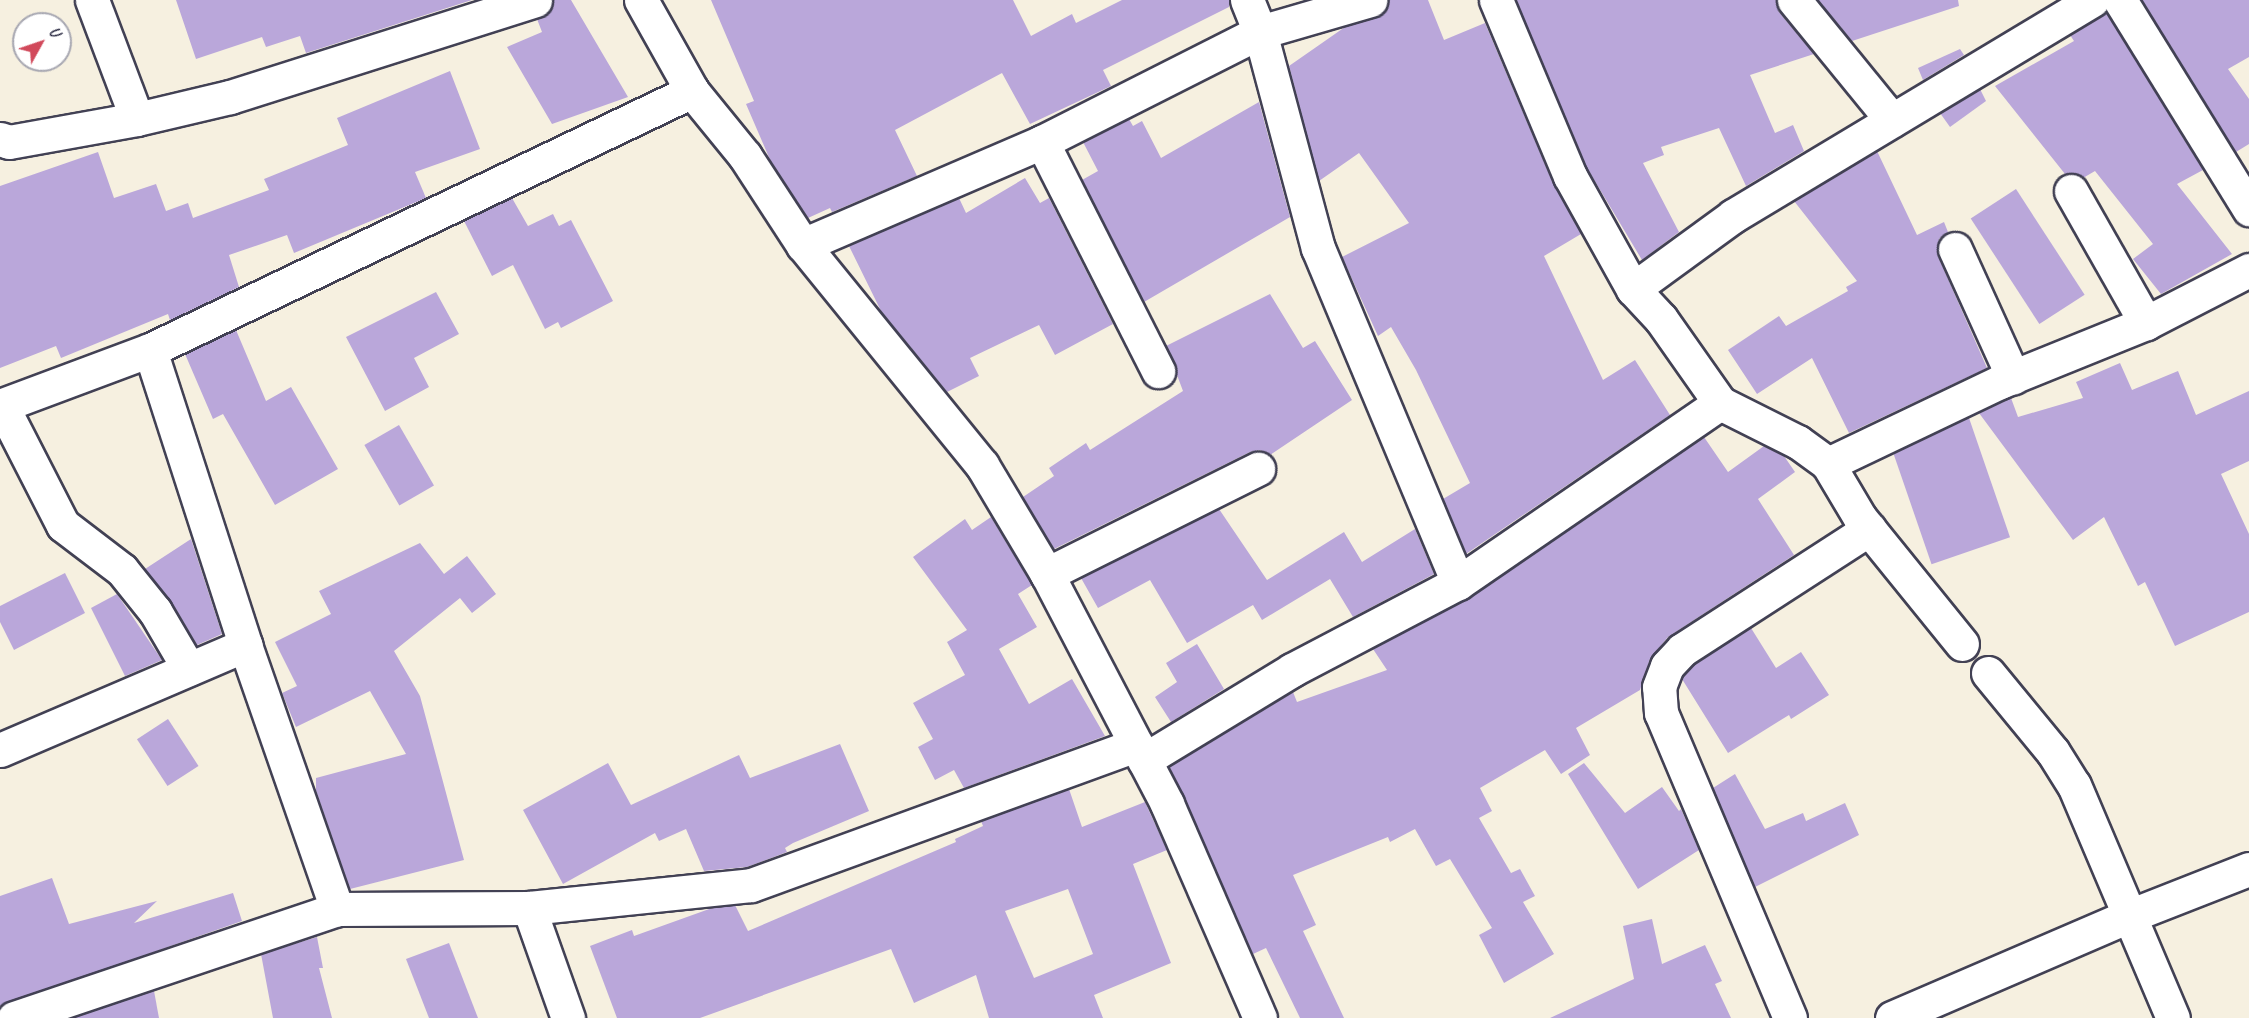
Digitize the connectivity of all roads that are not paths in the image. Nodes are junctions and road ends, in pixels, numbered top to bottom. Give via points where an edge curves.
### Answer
1 (92, 0) edge
2 (535, 0) edge
3 (641, 0) edge
4 (1247, 0) edge
5 (1371, 0) edge
6 (1496, 0) edge
7 (1794, 0) edge
8 (2092, 0) edge
9 (2120, 0) edge
10 (1260, 33) junction
11 (692, 91) junction
12 (137, 119) junction
13 (1892, 120) junction
14 (0, 139) edge
15 (1042, 142) junction
16 (2071, 191) dead end
17 (2249, 209) edge
18 (803, 245) junction
19 (1955, 249) dead end
20 (2249, 270) edge
21 (1633, 289) junction
22 (2146, 323) junction
23 (150, 350) junction
24 (1158, 371) dead end
25 (2013, 377) junction
26 (1720, 403) junction
27 (1, 406) edge
28 (1827, 464) junction
29 (1258, 468) dead end
30 (1869, 529) junction
31 (1047, 574) junction
32 (1458, 583) junction
33 (1962, 644) dead end
34 (245, 645) junction
35 (189, 669) junction
36 (1988, 673) dead end
37 (0, 750) edge
38 (1140, 752) junction
39 (2249, 869) edge
40 (529, 908) junction
41 (338, 909) junction
42 (2129, 916) junction
43 (14, 1018) edge
44 (568, 1018) edge
45 (1260, 1018) edge
46 (1790, 1018) edge
47 (1893, 1018) edge
48 (2173, 1018) edge

1 - 12 street
2 - 12 street via 230,97
3 - 11 street
4 - 10 street
5 - 10 street
6 - 21 street via 1570,176
7 - 13 street
8 - 13 street
9 - 17 street
10 - 15 street
10 - 32 street via 1318,248
11 - 18 street via 745,156
11 - 23 street
12 - 14 street via 9,142
13 - 21 street via 1732,216
15 - 18 street
15 - 24 street
16 - 22 street
18 - 31 street via 982,465
19 - 25 street
20 - 22 street
21 - 26 street via 1661,319
22 - 25 street
23 - 27 street
23 - 34 street
25 - 28 street
26 - 28 street via 1798,442
26 - 32 street
27 - 35 street via 63,525 122,570 155,611
28 - 30 street
29 - 31 street
30 - 33 street
30 - 46 street via 1682,650 1667,666 1659,687 1662,713
31 - 38 street
32 - 38 street
34 - 35 street
34 - 41 street
35 - 37 street
36 - 42 street via 2054,752 2074,785
38 - 40 street via 750,885
38 - 45 street
39 - 42 street
40 - 41 street
40 - 44 street
41 - 43 street
42 - 47 street
42 - 48 street

